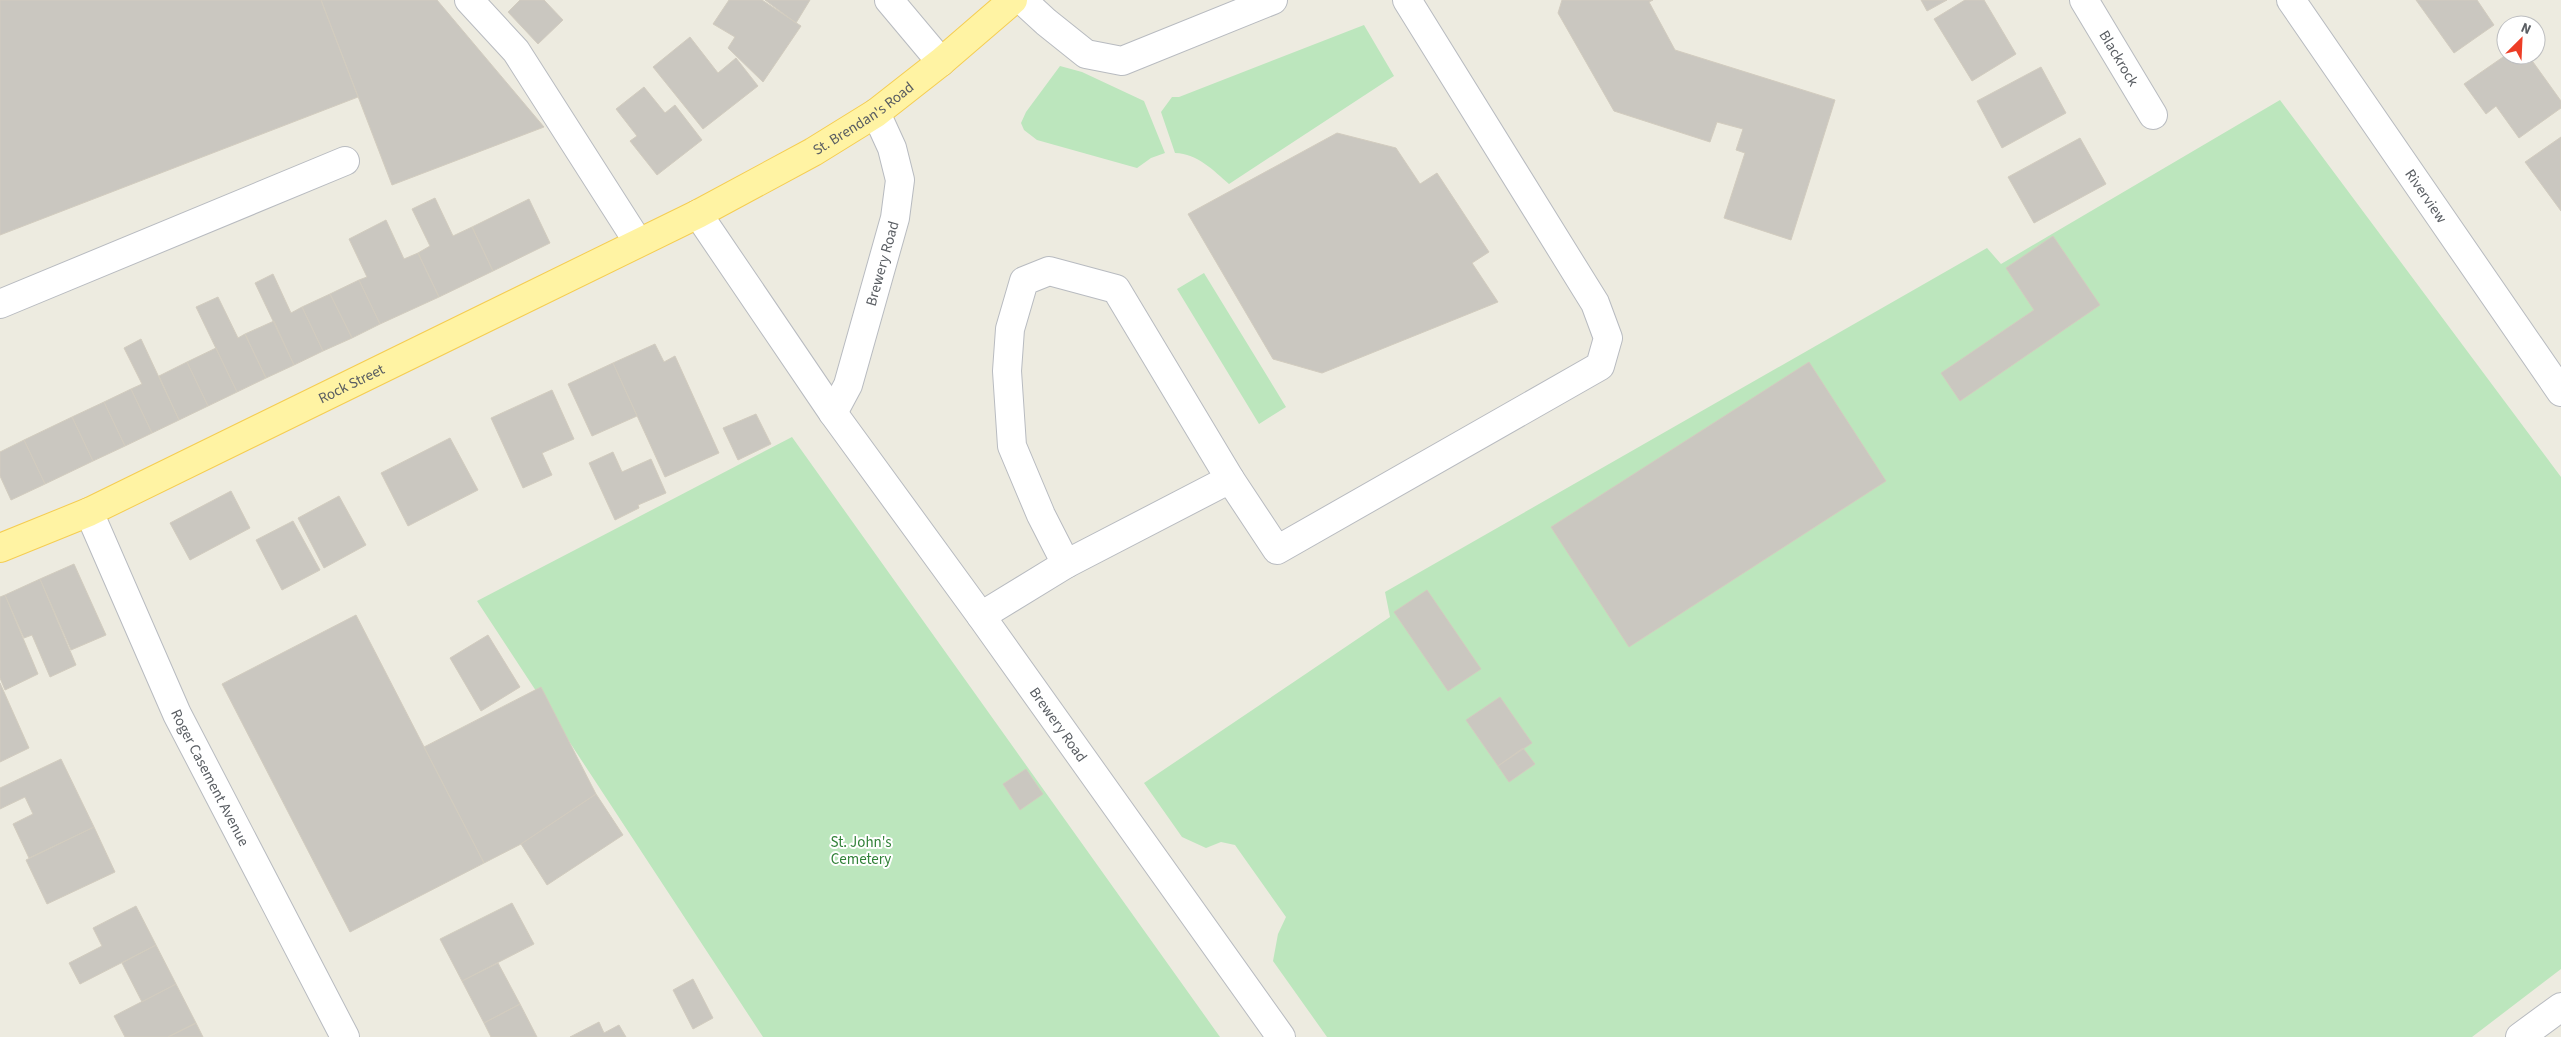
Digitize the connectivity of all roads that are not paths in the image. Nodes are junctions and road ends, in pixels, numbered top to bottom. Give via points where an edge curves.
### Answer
1 (469, 0) edge
2 (889, 0) edge
3 (1013, 0) edge
4 (1022, 0) edge
5 (1273, 0) edge
6 (1407, 0) edge
7 (2084, 0) edge
8 (2291, 0) edge
9 (942, 62) junction
10 (876, 113) junction
11 (2153, 115) dead end
12 (345, 161) dead end
13 (698, 214) junction
14 (638, 242) junction
15 (0, 304) edge
16 (2561, 392) edge
17 (833, 413) junction
18 (1230, 479) junction
19 (89, 512) junction
20 (0, 548) edge
21 (1066, 564) junction
22 (981, 616) junction
23 (2561, 1007) edge
24 (345, 1037) edge
25 (1281, 1037) edge
26 (2520, 1037) edge

1 - 14 street via 516,51
2 - 9 street
3 - 9 main road, St. Brendan's Road
4 - 5 street via 1086,54 1122,61
6 - 18 street via 1595,303 1608,338 1600,366 1277,550
7 - 11 street, Blackrock
8 - 16 street, Riverview
9 - 10 main road, St. Brendan's Road
10 - 13 main road, St. Brendan's Road via 813,152
10 - 17 street, Brewery Road via 892,148 900,180 895,218 848,386
12 - 15 street
13 - 14 main road, Rock Street
13 - 17 street, Brewery Road
14 - 19 main road, Rock Street
17 - 22 street, Brewery Road
18 - 21 street
18 - 21 street via 1116,289 1048,271 1024,280 1010,329 1007,371 1012,446
19 - 20 main road, Rock Street
19 - 24 street, Roger Casement Avenue via 178,714
21 - 22 street
22 - 25 street, Brewery Road
23 - 26 street

